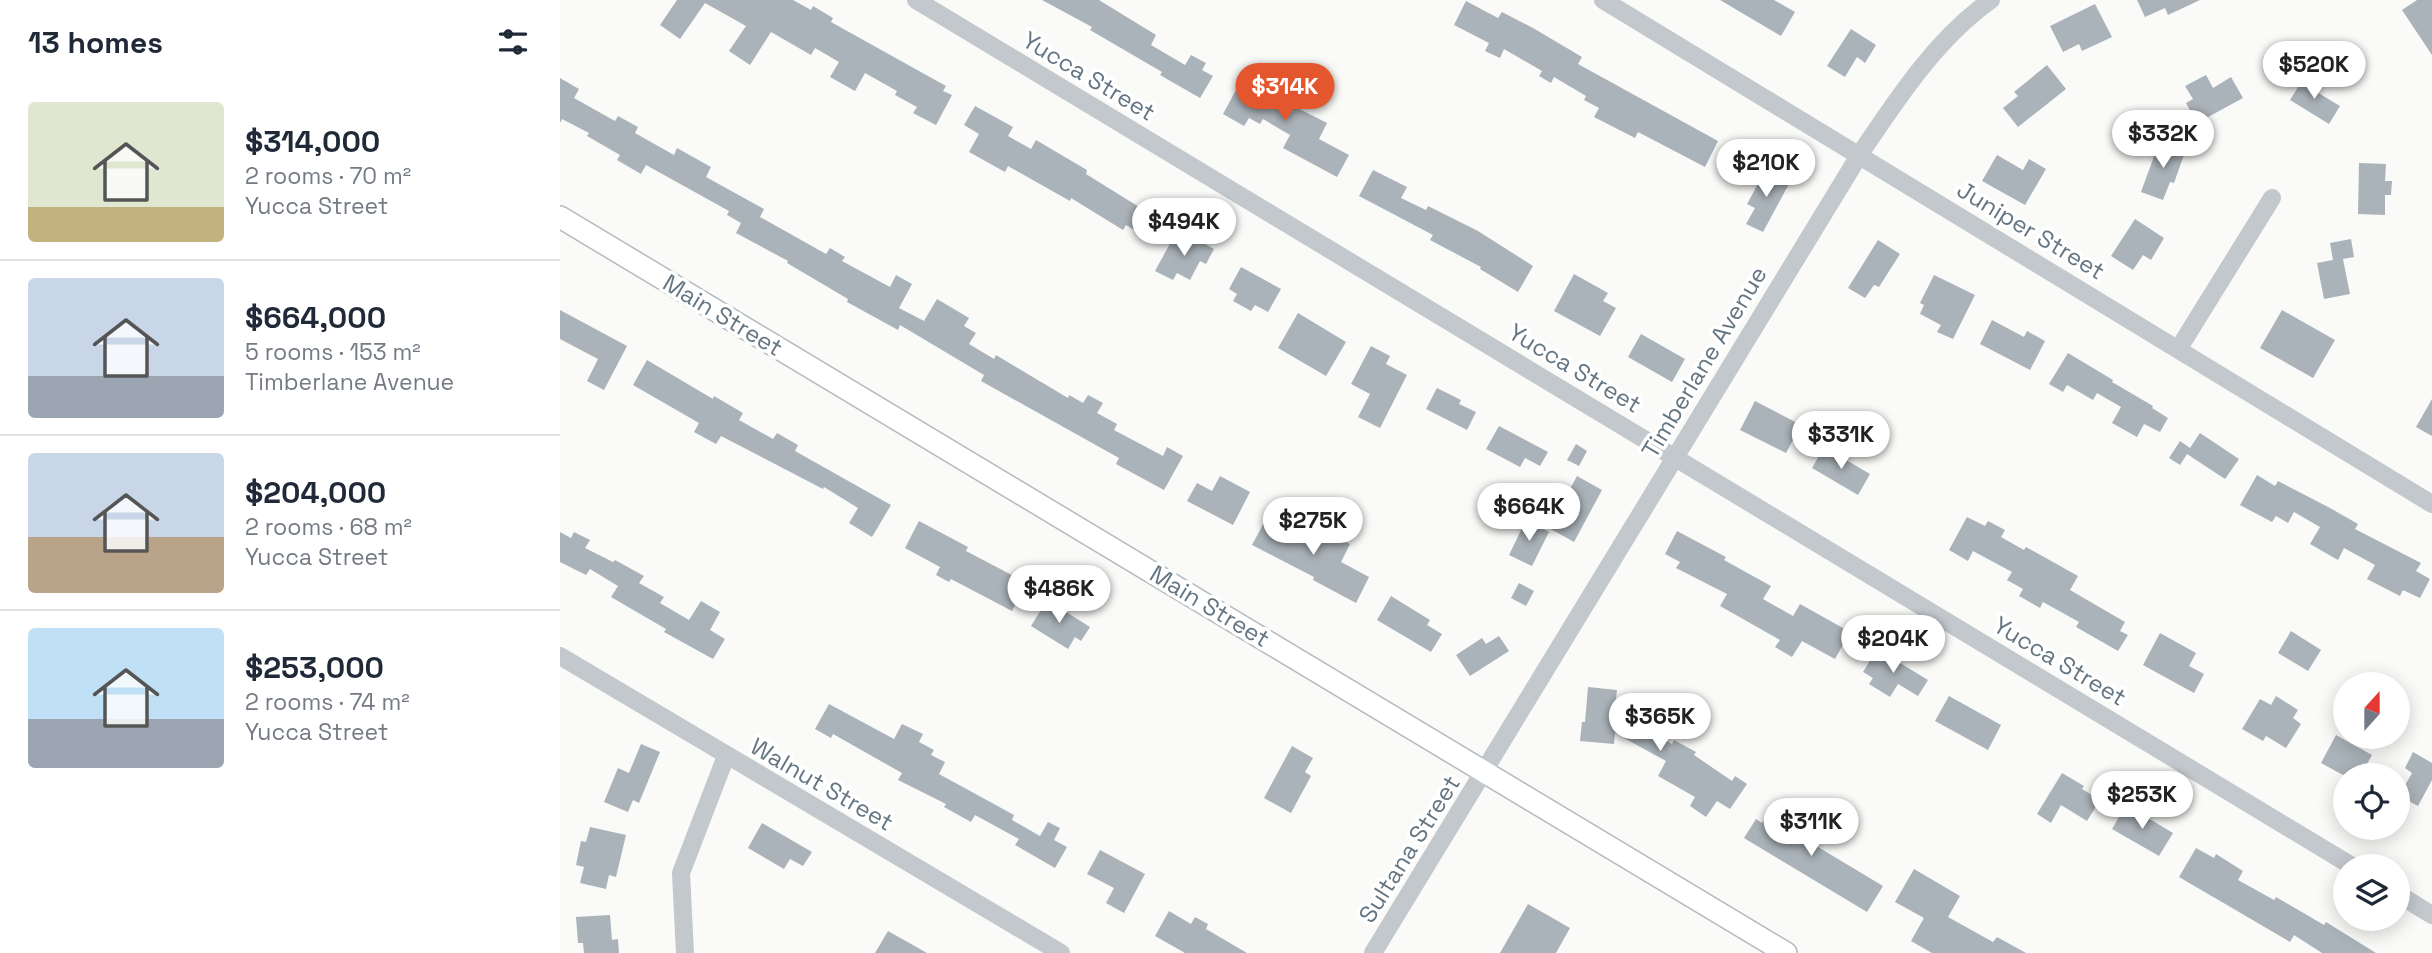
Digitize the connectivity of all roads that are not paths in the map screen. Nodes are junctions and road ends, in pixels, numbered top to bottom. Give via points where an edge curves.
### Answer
1 (916, 0) edge
2 (1603, 0) edge
3 (1991, 0) edge
4 (1860, 154) junction
5 (2272, 198) dead end
6 (560, 217) edge
7 (2179, 348) junction
8 (1675, 457) junction
9 (2432, 504) edge
10 (560, 656) edge
11 (726, 756) junction
12 (1486, 771) junction
13 (2333, 855) edge
14 (2410, 901) edge
15 (2432, 915) edge
16 (685, 953) edge
17 (1061, 953) edge
18 (1373, 953) edge
19 (1786, 953) edge

1 - 8 street, Yucca Street
2 - 4 street, Juniper Street
3 - 4 street, Timberlane Avenue via 1976,10 1905,88
4 - 7 street, Juniper Street
4 - 8 street, Timberlane Avenue
5 - 7 street
6 - 12 main road, Main Street
7 - 9 street, Juniper Street
8 - 12 street, Timberlane Avenue
8 - 13 street, Yucca Street
10 - 11 street, Walnut Street
11 - 16 street via 681,873
11 - 17 street, Walnut Street
12 - 18 street, Sultana Street
12 - 19 main road, Main Street
14 - 15 street

